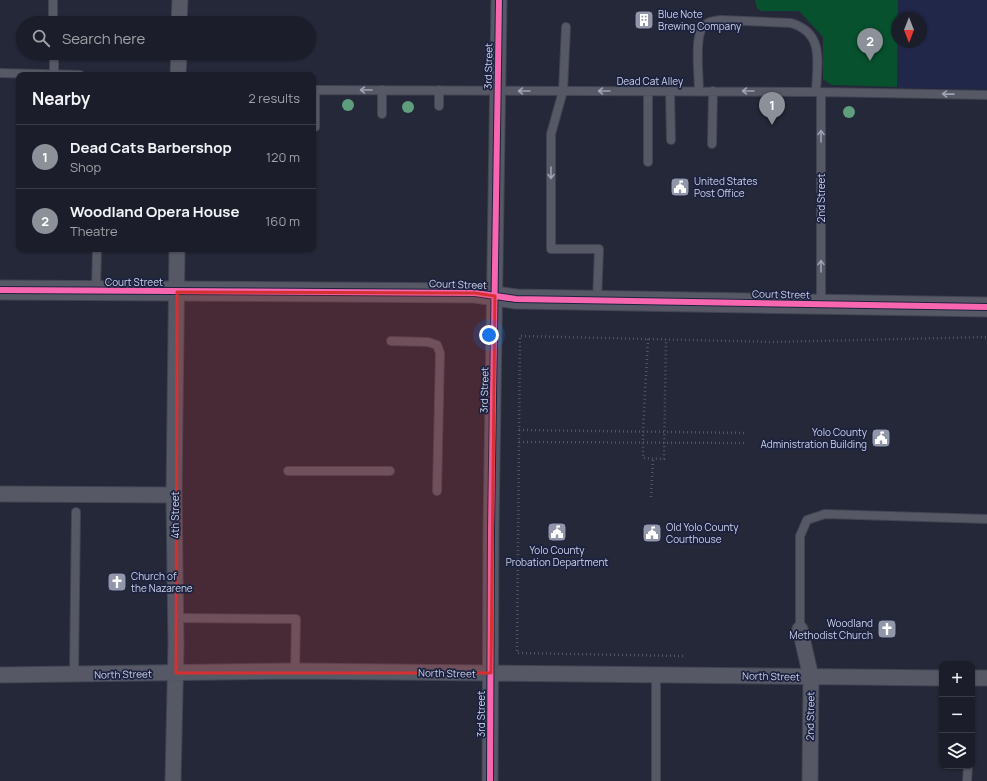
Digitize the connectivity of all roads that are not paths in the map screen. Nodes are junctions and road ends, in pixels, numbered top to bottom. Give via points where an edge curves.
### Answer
1 (53, 0) edge
2 (180, 0) edge
3 (499, 0) edge
4 (53, 16) edge
5 (179, 16) edge
6 (566, 27) dead end
7 (54, 60) edge
8 (179, 60) edge
9 (54, 72) edge
10 (178, 72) edge
11 (0, 73) edge
12 (16, 74) edge
13 (316, 90) edge
14 (382, 90) junction
15 (439, 90) junction
16 (498, 90) junction
17 (563, 91) junction
18 (648, 91) junction
19 (670, 91) junction
20 (699, 91) junction
21 (713, 91) junction
22 (819, 92) junction
23 (987, 95) edge
24 (439, 106) dead end
25 (382, 114) dead end
26 (671, 140) dead end
27 (712, 144) dead end
28 (648, 162) dead end
29 (97, 252) edge
30 (177, 252) edge
31 (0, 290) edge
32 (96, 291) junction
33 (177, 292) junction
34 (495, 296) junction
35 (597, 301) junction
36 (821, 305) junction
37 (987, 307) edge
38 (390, 341) dead end
39 (288, 471) dead end
40 (390, 471) dead end
41 (438, 491) dead end
42 (0, 494) edge
43 (174, 495) junction
44 (76, 512) dead end
45 (987, 519) edge
46 (176, 618) junction
47 (800, 629) joint
48 (295, 671) junction
49 (176, 673) junction
50 (491, 673) junction
51 (74, 674) junction
52 (0, 675) edge
53 (656, 675) junction
54 (811, 677) junction
55 (939, 678) edge
56 (975, 678) edge
57 (987, 678) edge
58 (968, 769) edge
59 (173, 781) edge
60 (490, 781) edge
61 (656, 781) edge
62 (810, 781) edge
63 (967, 781) edge

1 - 4 lane
2 - 5 street
3 - 16 street, 3rd Street
6 - 17 lane
7 - 9 lane
8 - 10 street
11 - 12 lane
14 -> 13 lane, Dead Cat Alley
14 - 15 lane, Dead Cat Alley
14 - 25 lane
15 - 16 lane, Dead Cat Alley
15 - 24 lane
17 -> 16 lane, Dead Cat Alley
16 - 34 street, 3rd Street
18 -> 17 lane, Dead Cat Alley
17 -> 35 lane via 550,134 550,249 599,249
18 - 19 lane, Dead Cat Alley
18 - 28 lane
19 - 20 lane, Dead Cat Alley
19 - 26 lane
20 - 21 lane, Dead Cat Alley
20 - 22 lane, 2nd Street via 699,33 710,21 720,20 791,23 807,30 816,44
22 -> 21 lane, Dead Cat Alley
21 - 27 lane
23 -> 22 lane, Dead Cat Alley
36 -> 22 lane, 2nd Street
29 - 32 lane
30 - 33 street, 4th Street
31 - 32 street, Court Street
32 - 33 street, Court Street
33 - 34 street, Court Street via 475,293
33 - 43 street, 4th Street
34 - 35 street, Court Street
34 - 50 street, 3rd Street
35 - 36 street, Court Street
36 - 37 street, Court Street
38 - 41 lane via 428,342 437,345 440,353
39 - 40 lane
42 - 43 street
43 - 46 street, 4th Street
44 - 51 lane
45 - 47 lane via 824,514 807,520 800,536
46 - 48 lane via 296,619
46 - 49 street, 4th Street
47 - 54 street, 2nd Street
48 - 49 street, North Street
48 - 50 street, North Street
49 - 51 street, North Street
49 - 59 street, 4th Street
50 - 53 street, North Street
50 - 60 street, 3rd Street
51 - 52 street, North Street
53 - 54 street, North Street
53 - 61 lane
54 - 55 street, North Street
54 - 62 street, 2nd Street
56 - 57 street
58 - 63 lane

